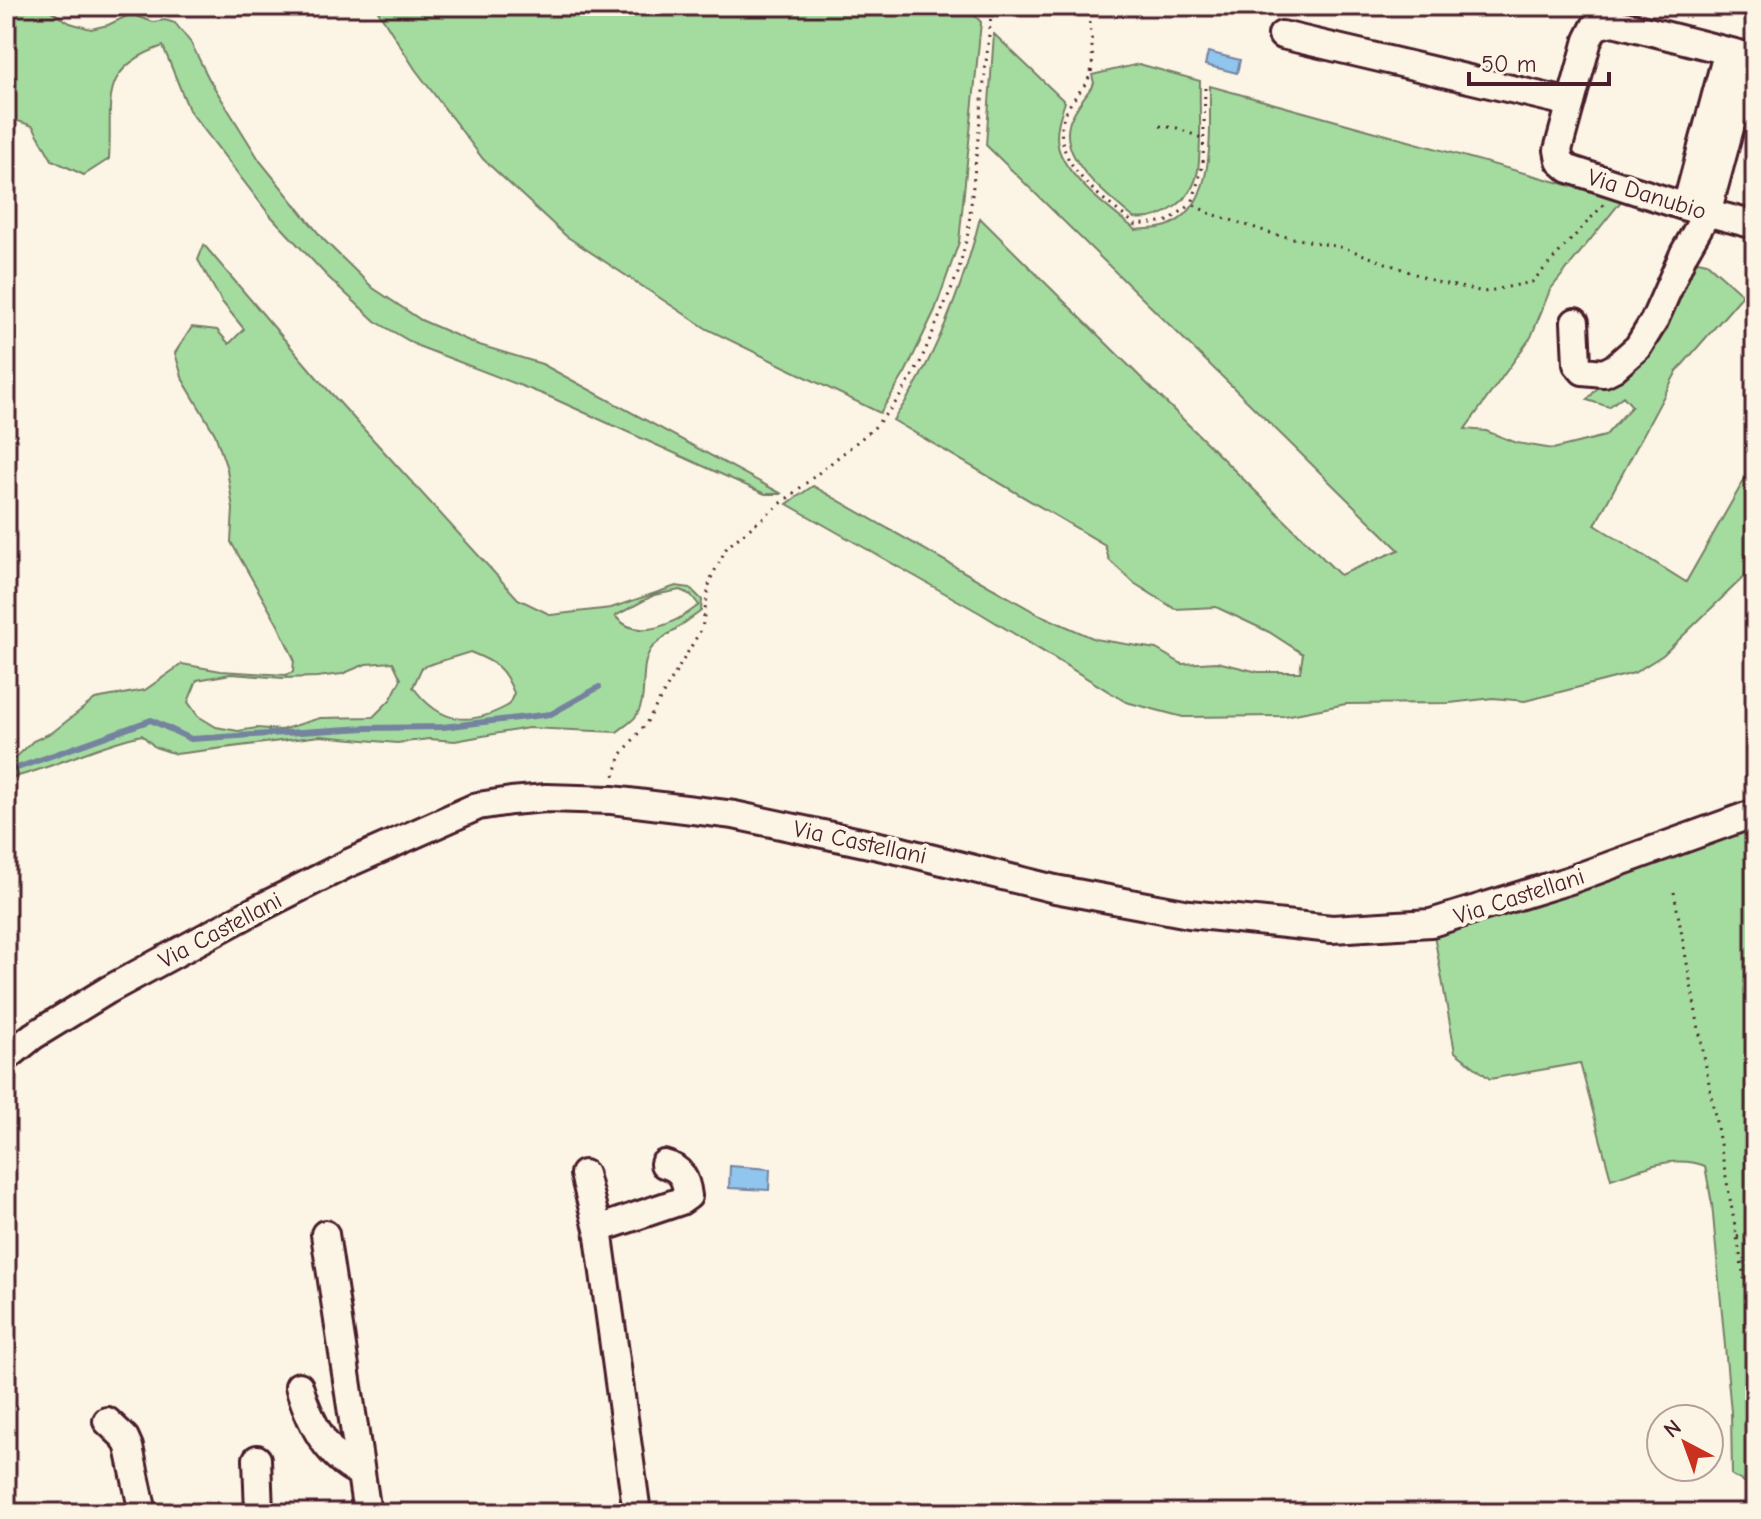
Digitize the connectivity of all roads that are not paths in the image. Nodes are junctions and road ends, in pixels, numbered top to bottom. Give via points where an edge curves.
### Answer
1 (1282, 35) dead end
2 (1741, 65) edge
3 (1571, 103) junction
4 (1697, 210) junction
5 (1755, 225) edge
6 (1575, 322) dead end
7 (1755, 813) edge
8 (6, 1058) edge
9 (664, 1164) dead end
10 (584, 1174) dead end
11 (598, 1229) junction
12 (325, 1234) dead end
13 (299, 1386) dead end
14 (107, 1421) dead end
15 (257, 1459) dead end
16 (361, 1473) junction
17 (143, 1513) edge
18 (259, 1513) edge
19 (367, 1513) edge
20 (637, 1513) edge

1 - 3 street
2 - 3 street, Via Danubio via 1604,23 1590,34
2 - 4 street
3 - 4 street, Via Danubio via 1558,150 1569,169
4 - 5 street, Via Danubio
4 - 6 street via 1654,321 1624,361 1604,373 1583,371 1577,364
7 - 8 street, Via Castellani via 1431,923 1332,929 1189,914 1055,889 734,815 608,800 546,798 478,806 248,914 108,990
9 - 11 street via 684,1177 688,1196
10 - 11 street
11 - 20 street
12 - 16 street
13 - 16 street via 308,1417 328,1446
14 - 17 street via 129,1447
15 - 18 street
16 - 19 street

